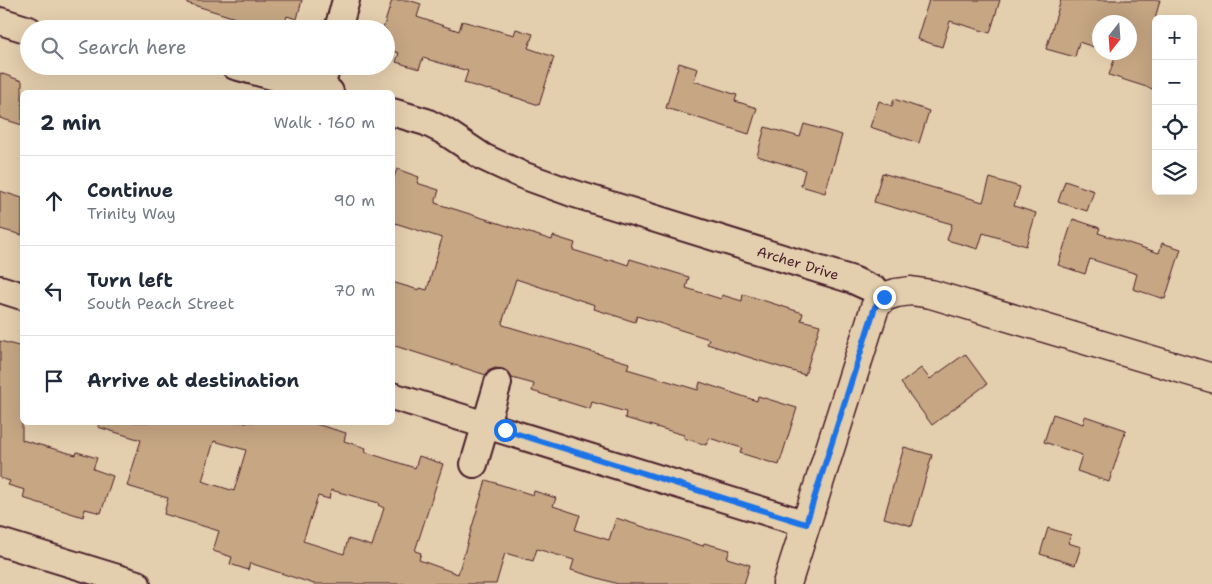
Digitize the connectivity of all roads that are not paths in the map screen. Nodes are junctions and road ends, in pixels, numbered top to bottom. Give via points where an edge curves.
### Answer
1 (346, 0) edge
2 (0, 20) edge
3 (340, 20) edge
4 (20, 27) edge
5 (283, 75) edge
6 (325, 83) edge
7 (395, 113) edge
8 (0, 289) edge
9 (20, 295) edge
10 (884, 297) junction
11 (1212, 378) edge
12 (498, 383) dead end
13 (395, 397) edge
14 (486, 424) junction
15 (474, 464) dead end
16 (806, 524) junction
17 (0, 542) edge
18 (136, 584) edge
19 (787, 584) edge

1 - 3 street
2 - 4 street
5 - 6 street
7 - 10 street, Archer Drive via 426,122 483,157 522,175 853,280 877,290
8 - 9 street
10 - 11 street via 911,291 931,294
10 - 16 street via 875,307
12 - 14 street
13 - 14 street
14 - 15 street
14 - 16 street
16 - 19 street
17 - 18 street

